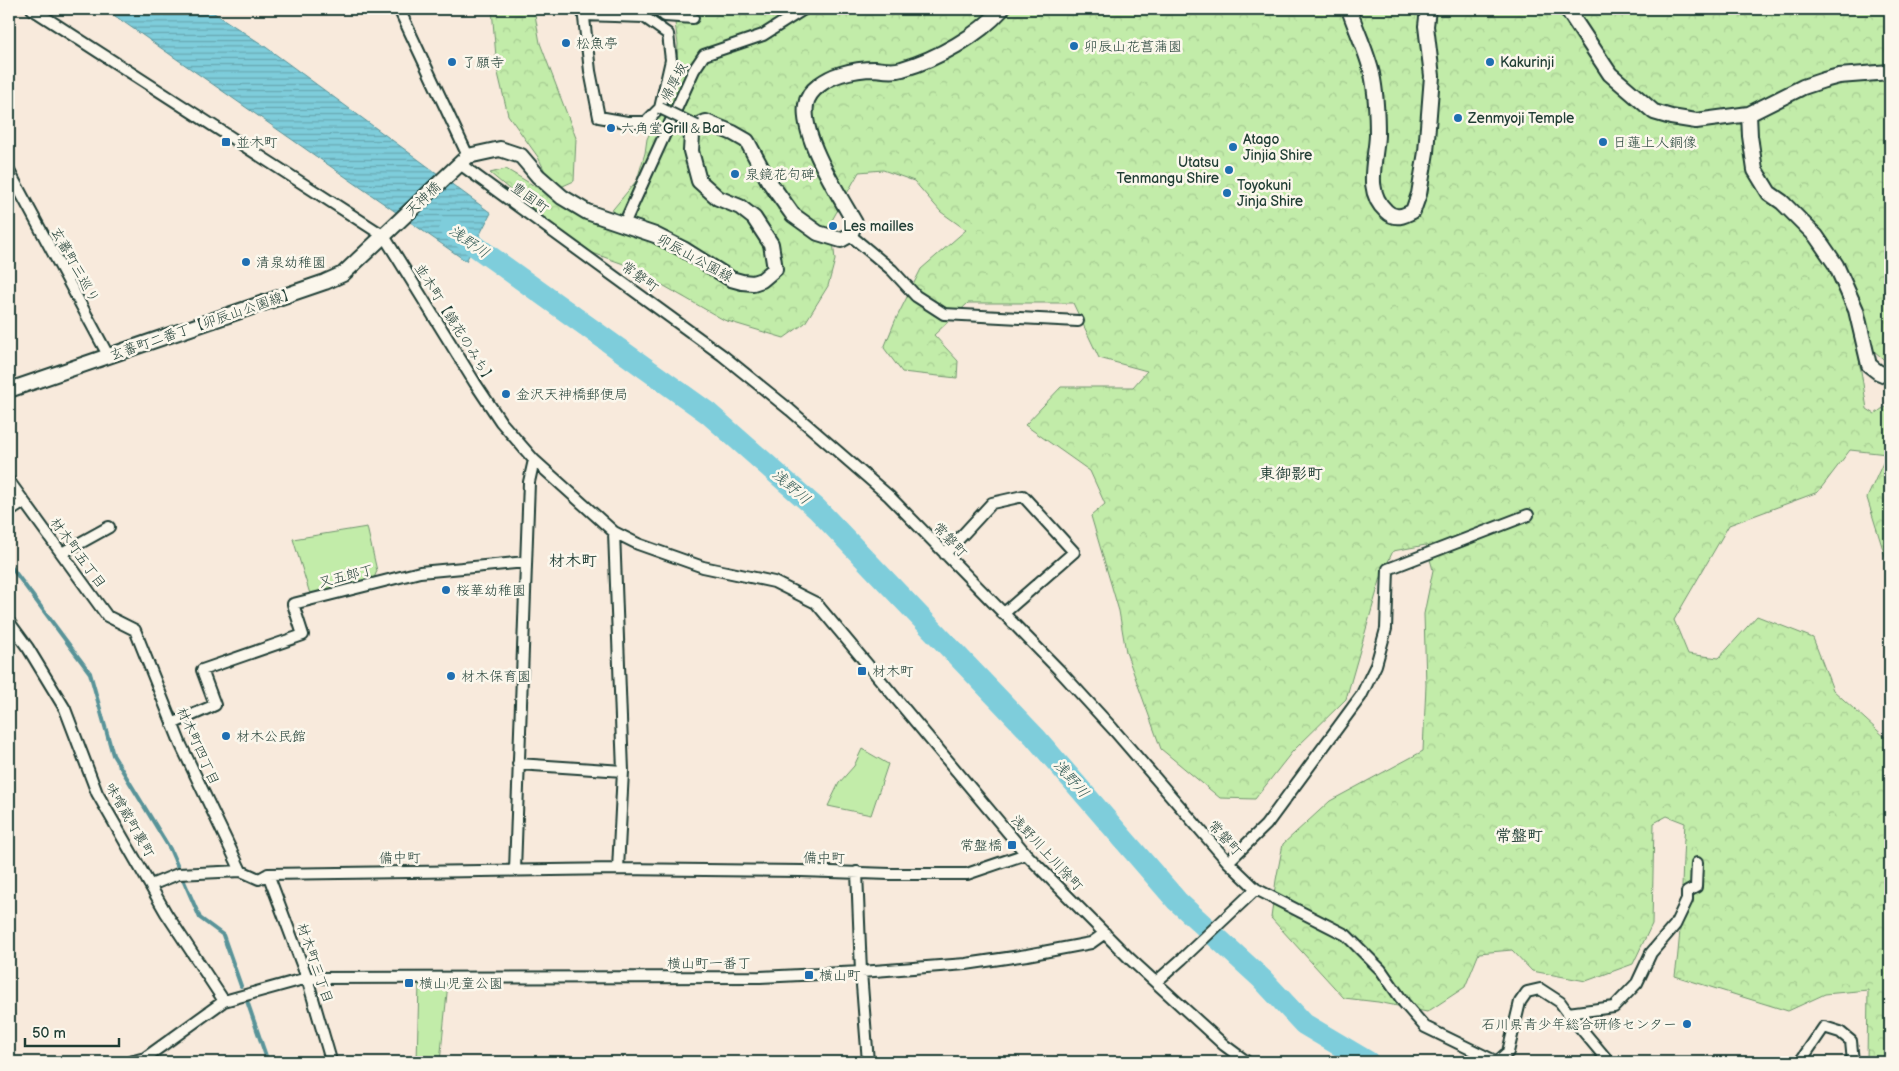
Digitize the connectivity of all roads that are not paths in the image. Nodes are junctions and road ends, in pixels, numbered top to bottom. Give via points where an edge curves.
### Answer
1 (32, 9) edge
2 (399, 9) edge
3 (657, 9) edge
4 (804, 9) edge
5 (1002, 9) edge
6 (1349, 9) edge
7 (1428, 9) edge
8 (1567, 9) edge
9 (584, 12) edge
10 (693, 18) dead end
11 (1890, 72) edge
12 (660, 108) junction
13 (1749, 114) junction
14 (698, 126) junction
15 (460, 163) junction
16 (9, 171) edge
17 (624, 224) junction
18 (388, 232) junction
19 (850, 235) junction
20 (586, 253) joint
21 (1078, 321) dead end
22 (109, 357) junction
23 (1890, 377) edge
24 (9, 390) edge
25 (534, 460) junction
26 (9, 481) edge
27 (24, 502) junction
28 (9, 512) edge
29 (1528, 515) dead end
30 (109, 527) dead end
31 (614, 532) junction
32 (62, 553) junction
33 (945, 554) junction
34 (526, 562) junction
35 (1003, 614) junction
36 (9, 622) edge
37 (135, 630) joint
38 (849, 642) joint
39 (172, 724) junction
40 (518, 764) junction
41 (623, 771) junction
42 (1026, 854) junction
43 (1228, 862) junction
44 (1697, 863) dead end
45 (618, 869) junction
46 (516, 870) junction
47 (241, 871) junction
48 (857, 872) junction
49 (268, 874) junction
50 (151, 885) junction
51 (1256, 889) junction
52 (1105, 933) junction
53 (861, 972) junction
54 (307, 978) junction
55 (1156, 982) junction
56 (224, 1001) junction
57 (1568, 1013) junction
58 (132, 1062) edge
59 (329, 1062) edge
60 (868, 1062) edge
61 (1247, 1062) edge
62 (1609, 1062) edge
63 (1800, 1062) edge
64 (1853, 1062) edge

1 - 18 street, 並木町【鏡花のみち】
2 - 15 street
3 - 10 street via 664,16
4 - 17 street, 帰厚坂 via 763,35 704,55 694,70
5 - 19 street via 965,40 929,58 900,70 874,69 841,74 816,87 806,103 806,122 829,180 855,223
6 - 7 street via 1372,73 1377,136 1372,176 1374,192 1380,206 1391,215 1402,217 1414,210 1426,152 1432,76 1426,26
8 - 13 street via 1610,74 1654,112 1696,121
9 - 12 street via 644,17 668,34 671,60
9 - 12 street via 599,117 646,122
11 - 13 street via 1824,80 1802,87
12 - 14 street, bridge
13 - 23 street via 1755,170 1770,193 1816,236 1836,265 1856,310 1869,365
14 - 17 street, 卯辰山公園線 via 692,135 691,151 699,181 718,198 740,207 754,218 771,244 775,269 754,283 731,279 683,249
14 - 19 street via 706,122 747,141 768,180 793,215 818,233 841,240
15 - 17 street, 卯辰山公園線 via 500,149 521,156 562,197 587,212
15 - 18 street, 天神橋
15 - 20 street, 豊国町
16 - 22 street, 玄蕃町三巡り
18 - 22 street, 玄蕃町二番丁【卯辰山公園線】 via 343,274
18 - 25 street, 並木町【鏡花のみち】 via 480,391 501,422
19 - 21 street via 892,270 916,296 944,314
20 - 33 street, 常磐町 via 722,354 790,410 889,496
22 - 24 street, 玄蕃町二番丁【卯辰山公園線】
25 - 31 street, 並木町【鏡花のみち】
25 - 34 street via 529,482
26 - 27 street, 材木町五丁目
27 - 28 street
27 - 32 street, 材木町五丁目
29 - 43 street via 1388,569 1386,629 1376,664 1361,696 1266,825
30 - 32 street
31 - 38 street, 並木町【鏡花のみち】 via 703,567 774,582 816,603
31 - 41 street
32 - 37 street, 材木町五丁目 via 107,616
33 - 35 street, 常磐町
33 - 35 street via 992,503 1023,496 1074,552
34 - 39 street, 又五郎丁 via 420,572 292,604 303,635 202,670 215,705
34 - 40 street
35 - 43 street, 常磐町 via 1114,729
36 - 50 street, 味噌蔵町裏町 via 65,709 97,793
37 - 39 street, 材木町四丁目
38 - 42 street, 浅野川上川除町
39 - 47 street, 材木町四丁目
40 - 41 street
40 - 46 street
41 - 45 street
42 - 48 street, 備中町 via 966,874
42 - 52 street, 浅野川上川除町
43 - 51 street, 常磐町
44 - 57 street via 1696,887 1687,892 1687,900 1674,925 1651,953 1637,983 1614,1007
45 - 46 street, 備中町
45 - 48 street, 備中町
46 - 49 street, 備中町
47 - 49 street, 備中町 via 259,878
47 - 50 street, 備中町 via 182,874
48 - 53 street
49 - 54 street, 材木町三丁目
50 - 56 street, 味噌蔵町裏町
51 - 55 street
51 - 57 street, 常磐町 via 1346,935 1381,970 1425,1027 1497,1062 1508,1052 1520,1002 1527,992 1540,989 1560,1002
52 - 53 street, 横山町一番丁 via 1091,943 1027,955 966,964
52 - 55 street, 浅野川上川除町
53 - 54 street, 横山町一番丁 via 760,977
53 - 60 street
54 - 56 street, 横山町一番丁
54 - 59 street, 材木町三丁目
55 - 61 street, 浅野川上川除町
56 - 58 street via 145,1058
57 - 62 street
63 - 64 street via 1824,1027 1840,1032 1851,1041

